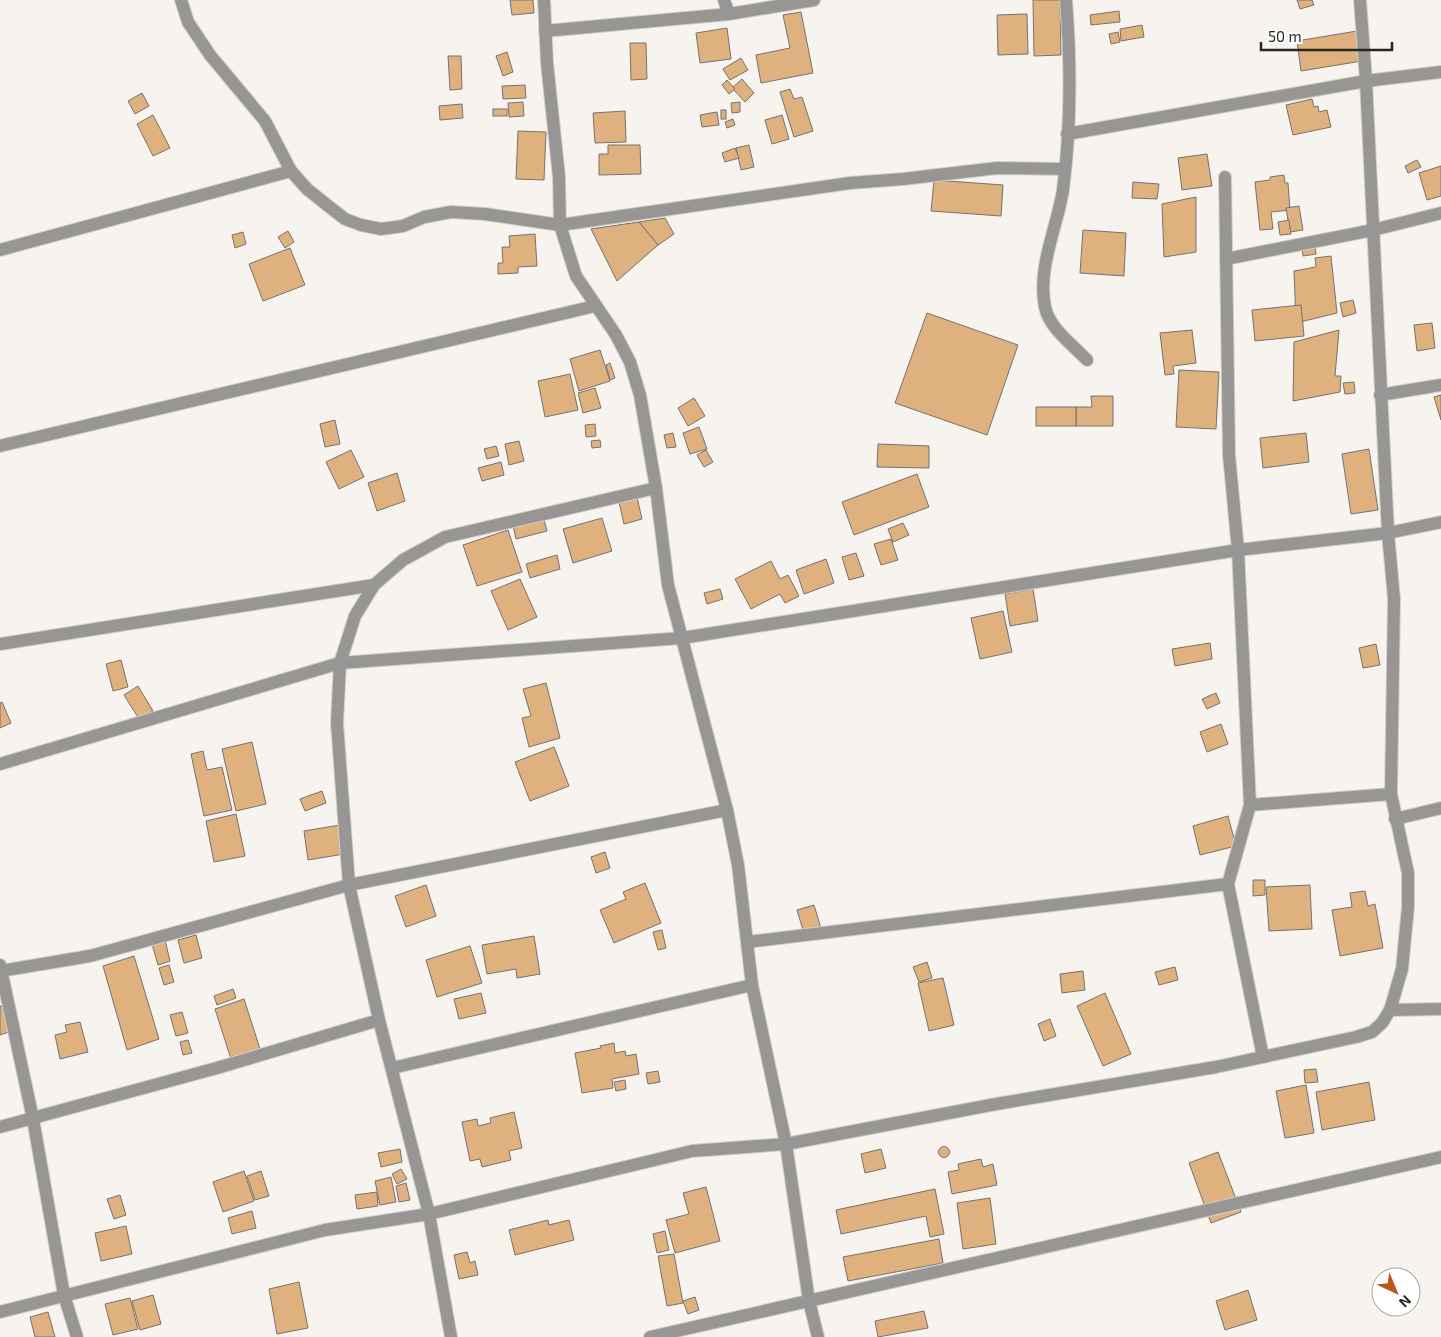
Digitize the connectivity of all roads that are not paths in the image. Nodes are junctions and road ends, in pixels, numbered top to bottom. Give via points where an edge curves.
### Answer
1 (181, 0) edge
2 (544, 0) edge
3 (724, 0) edge
4 (814, 0) edge
5 (1066, 0) edge
6 (1360, 0) edge
7 (729, 14) junction
8 (545, 31) junction
9 (1441, 72) edge
10 (1366, 81) junction
11 (1067, 134) junction
12 (1064, 169) junction
13 (291, 171) junction
14 (1225, 176) dead end
15 (1441, 214) edge
16 (560, 225) junction
17 (1373, 230) junction
18 (0, 250) edge
19 (1226, 259) junction
20 (595, 306) junction
21 (1087, 360) dead end
22 (1441, 385) edge
23 (1380, 396) junction
24 (0, 446) edge
25 (656, 488) junction
26 (1441, 522) edge
27 (1388, 533) junction
28 (1238, 550) junction
29 (374, 585) junction
30 (682, 638) junction
31 (0, 644) edge
32 (340, 663) junction
33 (0, 764) edge
34 (1391, 794) junction
35 (1250, 805) junction
36 (1441, 808) edge
37 (727, 810) junction
38 (1395, 819) junction
39 (1228, 884) junction
40 (349, 885) junction
41 (747, 942) junction
42 (0, 969) edge
43 (752, 985) junction
44 (1441, 1009) edge
45 (1390, 1010) junction
46 (379, 1020) junction
47 (1263, 1057) junction
48 (392, 1068) junction
49 (33, 1119) junction
50 (0, 1127) edge
51 (786, 1144) junction
52 (1441, 1157) edge
53 (429, 1214) junction
54 (64, 1295) junction
55 (809, 1301) junction
56 (0, 1312) edge
57 (77, 1337) edge
58 (451, 1337) edge
59 (650, 1337) edge
60 (818, 1337) edge

1 - 13 street via 188,22 210,55 265,121
2 - 8 street
3 - 7 street
4 - 7 street
5 - 11 street via 1070,52
6 - 10 street
7 - 8 street
8 - 16 street via 559,177
9 - 10 street
10 - 11 street
10 - 17 street
11 - 12 street
12 - 16 street via 997,168 850,183
12 - 21 street via 1063,191 1046,268 1045,308 1055,327
13 - 16 street via 307,189 345,219 361,226 396,227 451,212
13 - 18 street
14 - 19 street
15 - 17 street
16 - 20 street via 576,276
17 - 19 street
17 - 23 street
19 - 28 street via 1229,455
20 - 24 street
20 - 25 street via 630,362 640,395
22 - 23 street
23 - 27 street
25 - 29 street via 445,537 403,560
25 - 30 street via 668,585
26 - 27 street
27 - 28 street
27 - 34 street via 1394,600
28 - 30 street
28 - 35 street
29 - 31 street
29 - 32 street via 355,616
30 - 32 street
30 - 37 street
32 - 33 street
32 - 40 street via 337,723
34 - 35 street
34 - 38 street
35 - 39 street
36 - 38 street
37 - 40 street
37 - 41 street via 738,865
38 - 45 street via 1408,873 1408,907 1402,969
39 - 41 street
39 - 47 street
40 - 42 street via 90,956
40 - 46 street
41 - 43 street
42 - 49 street
43 - 48 street
43 - 51 street
44 - 45 street
45 - 47 street via 1372,1032
46 - 48 street
46 - 49 street
47 - 51 street
48 - 53 street
49 - 50 street
49 - 54 street
51 - 53 street via 692,1151
51 - 55 street
52 - 55 street
53 - 54 street via 326,1230
53 - 58 street
54 - 56 street
54 - 57 street
55 - 59 street
55 - 60 street

